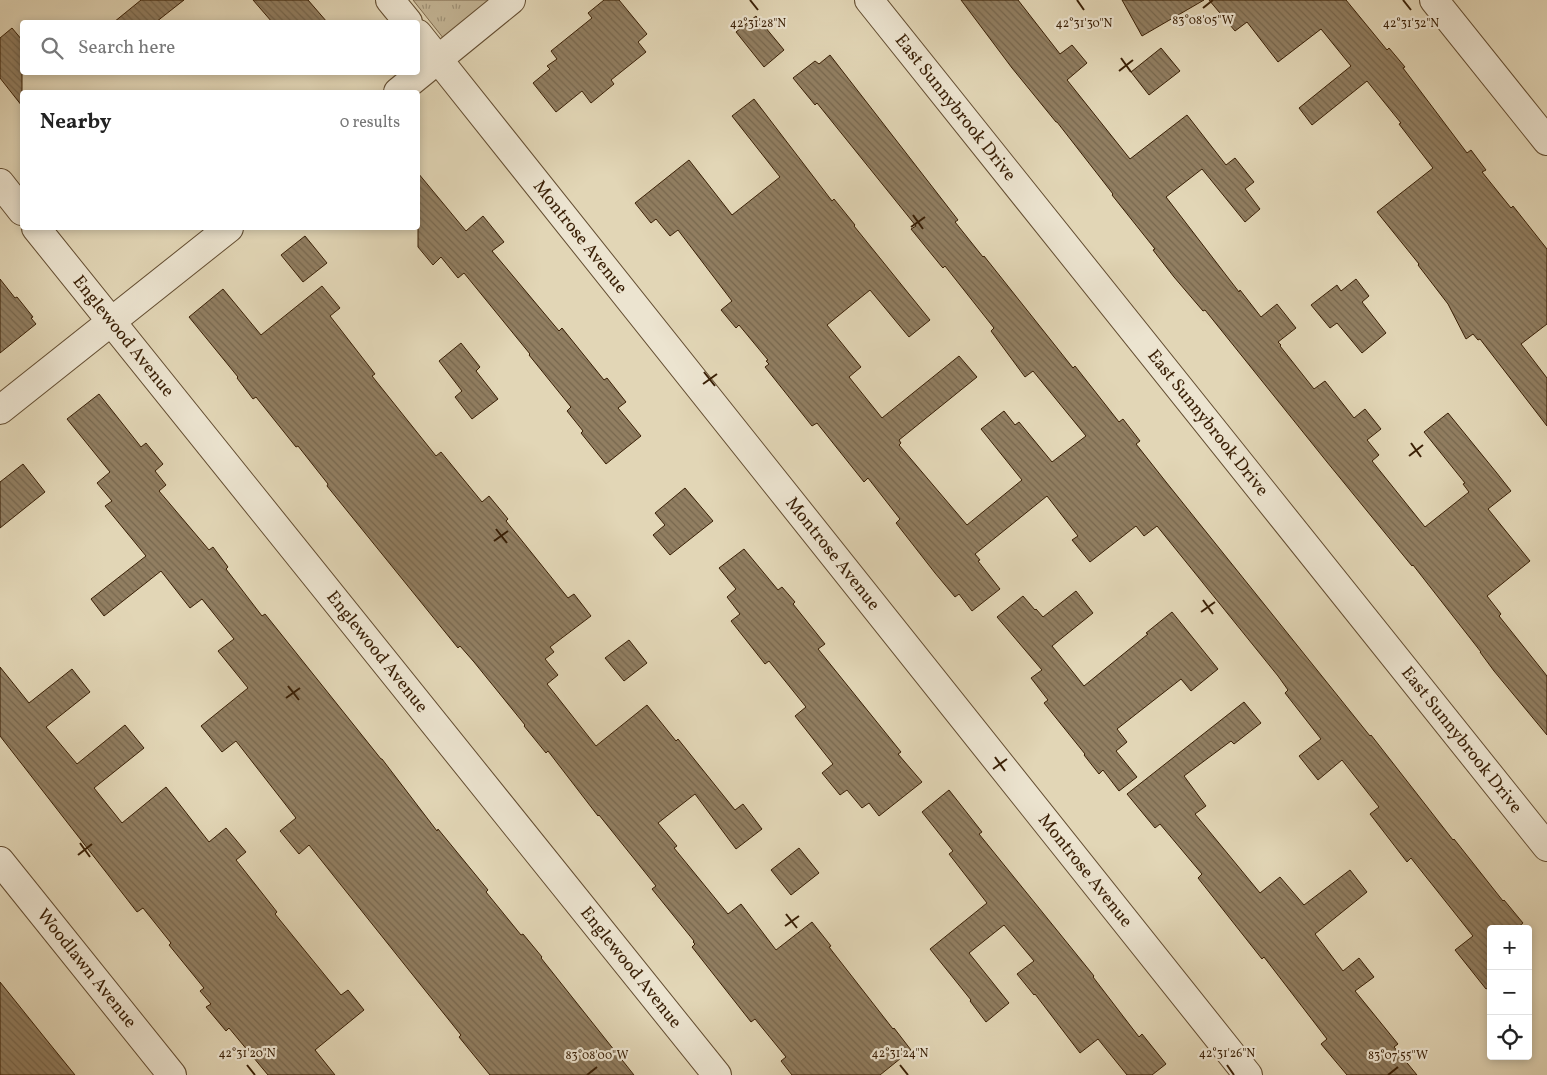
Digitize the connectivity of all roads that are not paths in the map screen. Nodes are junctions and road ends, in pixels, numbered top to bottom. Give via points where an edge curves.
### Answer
1 (390, 0) edge
2 (511, 0) edge
3 (869, 0) edge
4 (1434, 0) edge
5 (406, 20) edge
6 (420, 37) edge
7 (438, 60) junction
8 (420, 74) edge
9 (419, 75) edge
10 (400, 90) edge
11 (1547, 141) edge
12 (0, 183) edge
13 (20, 208) edge
14 (38, 230) edge
15 (226, 230) edge
16 (112, 320) junction
17 (0, 410) edge
18 (1547, 847) edge
19 (0, 861) edge
20 (172, 1075) edge
21 (717, 1075) edge
22 (1248, 1075) edge

1 - 5 street
2 - 7 street
3 - 18 street, East Sunnybrook Drive
4 - 11 street
6 - 7 street, Montrose Avenue
7 - 8 street
7 - 22 street, Montrose Avenue
9 - 10 street
12 - 13 street
14 - 16 street, Englewood Avenue
15 - 16 street
16 - 17 street
16 - 21 street, Englewood Avenue
19 - 20 street, Woodlawn Avenue

